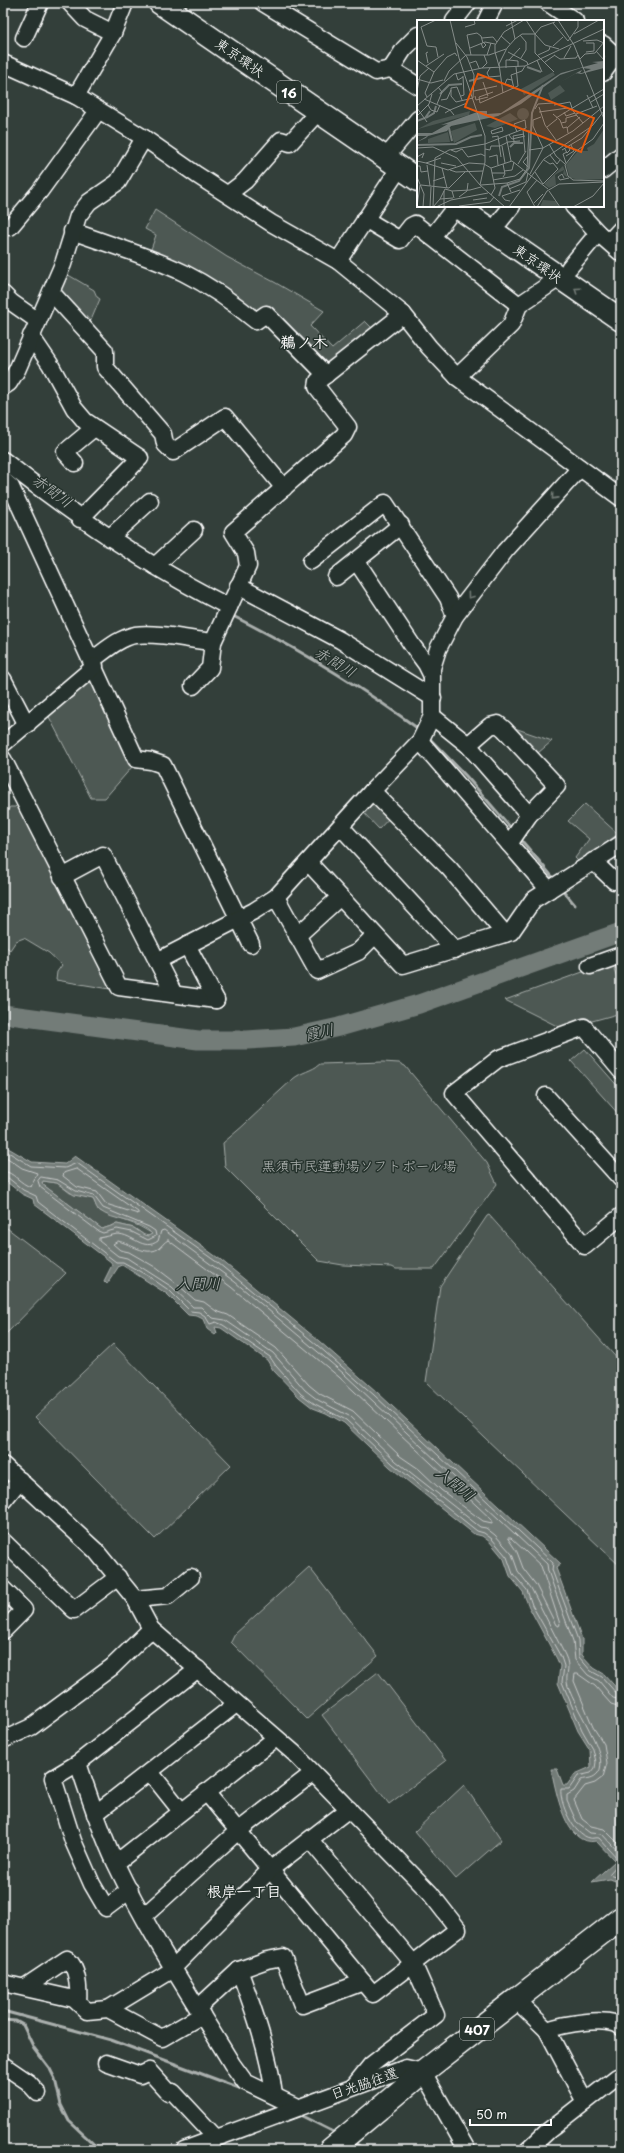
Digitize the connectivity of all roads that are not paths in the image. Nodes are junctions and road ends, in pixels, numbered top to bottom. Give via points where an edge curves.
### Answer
1 (40, 3) edge
2 (70, 3) edge
3 (125, 3) edge
4 (160, 3) edge
5 (183, 3) edge
6 (263, 3) edge
7 (468, 3) edge
8 (495, 3) edge
9 (548, 3) edge
10 (455, 20) edge
11 (486, 20) edge
12 (574, 20) edge
13 (113, 33) junction
14 (417, 36) edge
15 (24, 38) dead end
16 (604, 45) edge
17 (618, 58) edge
18 (3, 63) edge
19 (391, 68) junction
20 (604, 72) edge
21 (417, 85) edge
22 (76, 96) junction
23 (98, 111) junction
24 (318, 112) junction
25 (417, 120) edge
26 (144, 138) junction
27 (621, 155) edge
28 (400, 159) edge
29 (604, 169) edge
30 (417, 179) edge
31 (228, 194) junction
32 (455, 207) edge
33 (458, 207) edge
34 (483, 207) edge
35 (574, 207) edge
36 (506, 213) edge
37 (365, 219) junction
38 (10, 227) dead end
39 (621, 229) edge
40 (72, 231) junction
41 (432, 237) junction
42 (603, 238) junction
43 (621, 253) edge
44 (338, 261) junction
45 (564, 273) junction
46 (51, 292) junction
47 (3, 294) edge
48 (519, 304) junction
49 (621, 304) edge
50 (403, 314) junction
51 (621, 320) edge
52 (38, 321) junction
53 (31, 336) junction
54 (326, 375) junction
55 (457, 377) junction
56 (3, 387) edge
57 (94, 428) junction
58 (3, 460) edge
59 (75, 463) dead end
60 (580, 468) junction
61 (3, 480) edge
62 (284, 488) junction
63 (621, 498) edge
64 (150, 501) dead end
65 (80, 519) junction
66 (401, 525) junction
67 (194, 530) dead end
68 (109, 538) junction
69 (310, 561) dead end
70 (357, 562) junction
71 (155, 566) junction
72 (336, 577) dead end
73 (238, 586) junction
74 (229, 607) junction
75 (455, 616) junction
76 (213, 642) junction
77 (93, 663) junction
78 (431, 674) junction
79 (3, 679) edge
80 (193, 686) dead end
81 (433, 698) junction
82 (432, 716) junction
83 (27, 725) junction
84 (420, 741) junction
85 (3, 744) edge
86 (468, 745) junction
87 (3, 759) edge
88 (372, 791) junction
89 (530, 815) junction
90 (341, 827) junction
91 (509, 844) junction
92 (621, 844) edge
93 (593, 861) junction
94 (308, 862) junction
95 (62, 877) junction
96 (614, 881) dead end
97 (549, 890) junction
98 (276, 897) junction
99 (340, 897) junction
100 (238, 919) junction
101 (505, 934) junction
102 (375, 935) junction
103 (297, 936) junction
104 (251, 944) dead end
105 (187, 945) junction
106 (455, 950) junction
107 (621, 955) edge
108 (157, 961) junction
109 (590, 966) dead end
110 (174, 994) junction
111 (621, 1070) edge
112 (546, 1096) dead end
113 (621, 1179) edge
114 (621, 1216) edge
115 (3, 1465) edge
116 (20, 1480) junction
117 (3, 1500) edge
118 (3, 1541) edge
119 (118, 1577) junction
120 (191, 1577) dead end
121 (3, 1589) edge
122 (135, 1599) junction
123 (150, 1629) junction
124 (3, 1631) edge
125 (198, 1669) junction
126 (236, 1704) junction
127 (276, 1738) junction
128 (3, 1740) edge
129 (78, 1762) junction
130 (150, 1772) junction
131 (313, 1773) junction
132 (206, 1792) junction
133 (349, 1809) junction
134 (181, 1811) junction
135 (95, 1814) junction
136 (238, 1831) junction
137 (310, 1840) junction
138 (116, 1863) junction
139 (271, 1869) junction
140 (130, 1890) junction
141 (144, 1916) junction
142 (621, 1918) edge
143 (413, 1963) junction
144 (174, 1967) junction
145 (239, 1970) junction
146 (363, 1982) junction
147 (3, 1983) edge
148 (25, 1987) junction
149 (524, 1992) junction
150 (78, 2002) junction
151 (108, 2009) junction
152 (200, 2011) junction
153 (621, 2027) edge
154 (546, 2030) junction
155 (106, 2063) dead end
156 (3, 2065) edge
157 (423, 2072) junction
158 (617, 2077) dead end
159 (354, 2086) junction
160 (38, 2093) dead end
161 (274, 2095) junction
162 (585, 2102) junction
163 (296, 2107) junction
164 (216, 2138) junction
165 (535, 2148) edge
166 (184, 2150) edge
167 (330, 2150) edge
168 (467, 2150) edge

1 - 15 street
2 - 13 street via 85,19
3 - 13 street
4 - 24 highway, 東京環状 / 16
5 - 28 highway, 東京環状 / 16
6 - 19 street via 376,72
7 - 10 street
8 - 11 street
9 - 12 street
13 - 22 street
14 - 19 street
16 - 17 street
17 - 20 street
18 - 22 street
19 - 21 street
22 - 23 street
23 - 26 street
23 - 38 street via 40,191
24 - 28 highway, 東京環状 / 16
24 - 31 street via 290,143 281,140 245,181
25 - 28 street
26 - 31 street via 197,176
26 - 40 street via 118,182 89,202 78,216
27 - 29 street
28 - 30 highway, 東京環状 / 16
28 - 37 street
31 - 44 street via 271,223
32 - 41 street
33 - 45 highway, 東京環状
34 - 36 highway, 東京環状
35 - 42 street
36 - 45 highway, 東京環状
37 - 41 street via 400,240 415,224
37 - 44 street
39 - 42 street
40 - 46 street via 63,264
40 - 54 street via 185,274 256,321 266,314
41 - 48 street
42 - 43 street
42 - 45 street
44 - 50 street
45 - 48 street
45 - 49 highway, 東京環状
51 -> 45 highway, 東京環状
46 - 52 street
46 - 62 street via 105,351 105,367 163,434 164,444 173,452 225,417
47 - 52 street
48 - 55 street via 511,325
50 - 54 street
50 - 55 street
52 - 53 street
53 - 56 street via 17,370 9,383
53 - 57 street via 74,408
54 - 62 street via 318,381 318,387 348,428 344,435
55 - 60 street
57 - 59 street via 65,452
57 - 65 street via 140,458
58 - 65 street
60 - 63 street
60 -> 75 street via 504,551
61 - 77 street via 11,486
62 - 73 street via 233,532 246,553 248,562
64 - 68 street
65 - 68 street
66 - 69 street via 385,503
66 - 70 street
66 - 75 street via 448,598
67 - 71 street
68 - 71 street
70 - 72 street
70 - 78 street
71 - 74 street
73 - 74 street
73 - 81 street via 340,640
74 - 76 street
75 - 78 street via 438,649
76 - 77 street via 154,635 135,636 121,640
76 - 80 street via 210,668
77 - 83 street
77 - 100 street via 136,760 163,765
78 - 81 street
79 - 83 street
81 - 82 street
82 - 84 street
82 - 86 street
83 - 85 street
84 - 88 street
84 - 91 street
86 - 89 street
86 - 89 street via 490,726 498,724 557,786
87 - 95 street
88 - 90 street
88 - 101 street via 449,868
89 - 91 street
90 - 94 street
90 - 106 street
91 - 97 street
92 - 93 street
93 - 96 street
93 - 97 street
94 - 98 street
94 - 99 street
95 - 108 street via 103,855
95 - 110 street via 119,988
97 - 101 street via 534,900 511,932
98 - 100 street
98 - 103 street
99 - 102 street
99 - 103 street
100 - 104 street
100 - 105 street
101 - 106 street
102 - 103 street via 358,952 316,971
102 - 106 street via 403,965
105 - 108 street
105 - 110 street via 216,1000
107 - 109 street
108 - 110 street
111 - 114 street via 584,1027 498,1059 454,1093 585,1246
112 - 113 street
115 - 116 street
116 - 117 street
116 - 119 street via 91,1546
118 - 119 street via 74,1610
119 - 122 street
120 - 122 street via 168,1596
121 - 124 street via 24,1610
122 - 123 street
123 - 125 street
123 - 128 street via 112,1667 31,1727
125 - 126 street
125 - 129 street
126 - 127 street
126 - 130 street
127 - 131 street
127 - 132 street
129 - 135 street
129 - 140 street via 53,1778 73,1841 106,1908
130 - 134 street
130 - 135 street
131 - 133 street
131 - 136 street
132 - 134 street
132 - 136 street
133 - 137 street
133 - 143 street via 430,1893 458,1928
134 - 138 street
135 - 138 street
136 - 139 street
136 - 141 street
137 - 139 street
137 - 143 street
138 - 140 street
139 - 144 street
139 - 146 street
140 - 141 street
141 - 144 street
142 - 149 highway, 407
143 - 146 street via 373,1994
143 - 159 street via 436,2014 371,2065
144 - 151 street
144 - 152 street
145 - 146 street via 266,1960 284,1957 302,2005
145 - 152 street
145 - 161 street via 253,2008
147 - 148 street
148 - 150 street
148 - 150 street via 68,1959 73,1966 79,1993
149 - 154 street
149 - 157 highway, 407
150 - 151 street via 87,2011
151 - 152 street via 162,2038
152 - 161 street via 245,2082
153 - 154 street via 606,2021 559,2026
154 - 162 street
155 - 164 street via 140,2075 149,2071 168,2092 173,2092
156 - 160 street via 28,2082
157 - 159 street, 日光脇往還 via 406,2068
157 - 167 highway, 407
157 - 168 street
158 - 162 street
159 - 163 street, 日光脇往還
161 - 163 street
162 - 165 street via 548,2131
163 - 164 street, 日光脇往還
164 - 166 street, 日光脇往還

